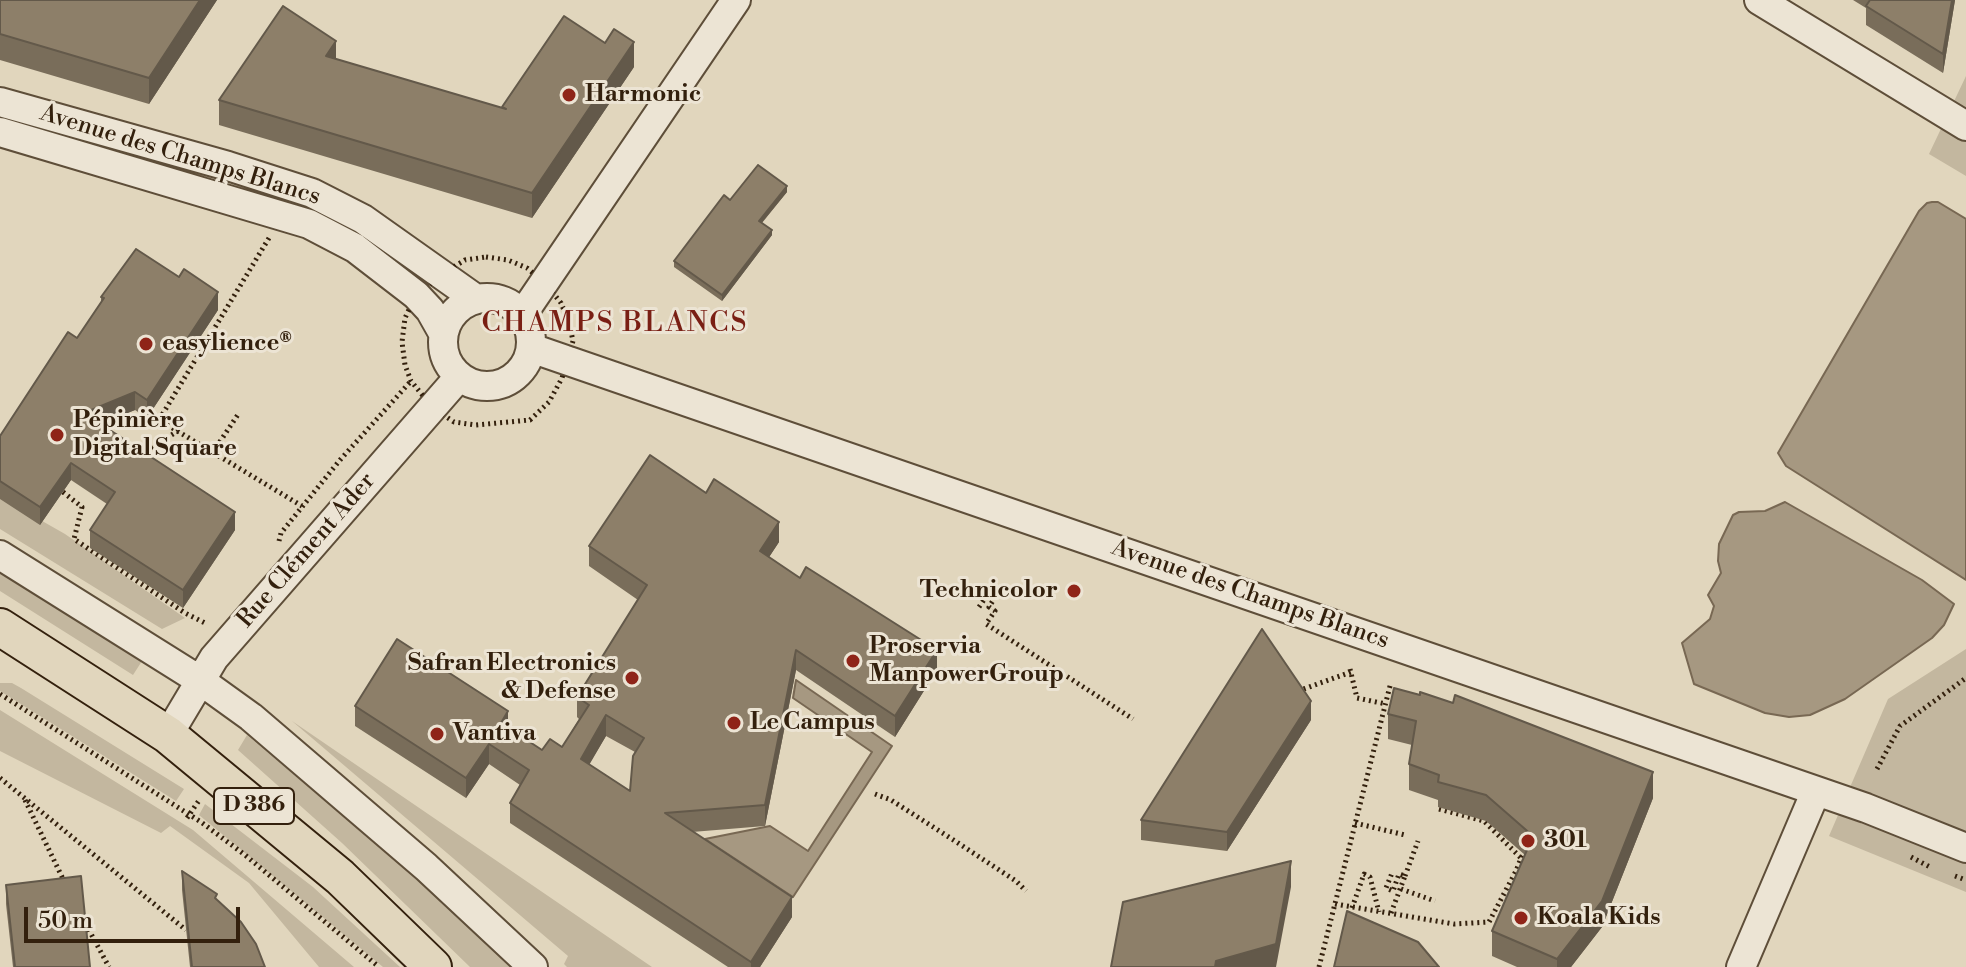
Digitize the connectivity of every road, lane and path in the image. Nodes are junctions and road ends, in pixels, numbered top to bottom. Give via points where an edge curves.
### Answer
1 (736, 0) edge
2 (1759, 0) edge
3 (0, 102) edge
4 (1966, 126) edge
5 (0, 132) edge
6 (281, 216) junction
7 (442, 274) junction
8 (545, 283) junction
9 (416, 295) junction
10 (476, 299) junction
11 (522, 315) junction
12 (443, 333) junction
13 (531, 348) junction
14 (568, 361) junction
15 (459, 377) junction
16 (411, 381) junction
17 (433, 408) junction
18 (239, 413) dead end
19 (159, 420) junction
20 (108, 424) edge
21 (178, 431) junction
22 (213, 452) junction
23 (130, 461) edge
24 (63, 492) edge
25 (302, 506) junction
26 (281, 533) dead end
27 (0, 555) edge
28 (979, 607) dead end
29 (209, 626) dead end
30 (0, 627) edge
31 (1291, 678) edge
32 (1966, 678) edge
33 (201, 681) junction
34 (1391, 682) dead end
35 (0, 694) edge
36 (1386, 704) junction
37 (1133, 719) dead end
38 (168, 735) junction
39 (1877, 769) dead end
40 (0, 778) edge
41 (1816, 791) junction
42 (875, 794) dead end
43 (24, 797) junction
44 (1439, 809) edge
45 (1355, 823) junction
46 (1405, 835) dead end
47 (1418, 841) dead end
48 (1966, 848) edge
49 (1392, 873) dead end
50 (1405, 876) junction
51 (66, 886) edge
52 (1401, 889) junction
53 (1026, 891) dead end
54 (1435, 901) dead end
55 (1335, 904) junction
56 (1352, 908) junction
57 (1379, 913) junction
58 (1391, 913) junction
59 (83, 919) edge
60 (186, 930) edge
61 (109, 967) edge
62 (379, 967) edge
63 (433, 967) edge
64 (533, 967) edge
65 (1319, 967) edge
66 (1741, 967) edge

1 - 8 street
2 - 4 street
3 - 7 street, Avenue des Champs Blancs via 312,193 363,219
5 - 6 street, Avenue des Champs Blancs
6 - 9 street, Avenue des Champs Blancs via 355,248
6 - 19 path
7 - 8 path via 465,260 486,257 527,268
7 - 9 path
7 - 10 street, Avenue des Champs Blancs
8 - 11 street
8 - 14 path via 569,322 573,341
9 - 12 street, Avenue des Champs Blancs
9 - 16 path via 402,342
10 - 11 street via 502,300
10 - 12 street via 452,315
11 - 13 street
12 - 15 street via 447,362
13 - 14 street, Avenue des Champs Blancs
13 - 15 street via 521,371 505,383 476,385
14 - 17 path via 549,402 530,420 476,425 454,422
14 - 41 street, Avenue des Champs Blancs
15 - 17 street, Rue Clément Ader
16 - 17 path
16 - 25 path, Rue Clément Ader
17 - 33 street, Rue Clément Ader via 228,641
18 - 22 path
19 - 20 path
19 - 21 path
21 - 22 path
21 - 23 path
22 - 25 path
24 - 29 path via 82,507 74,539
25 - 26 path, Rue Clément Ader
27 - 33 street
28 - 37 path via 990,591 997,594 986,624
30 - 38 main road, D 386
31 - 36 path via 1298,691 1350,670 1357,698
32 - 39 path via 1900,726
33 - 38 street, Rue Clément Ader
33 - 64 street via 251,717 426,867
34 - 36 path
35 - 62 path via 201,822
36 - 45 path
38 - 63 main road, D 386 via 340,877
40 - 43 path
41 - 48 street, Avenue des Champs Blancs
41 - 66 street
42 - 53 path
43 - 51 path
43 - 60 path
44 - 58 path via 1484,821 1522,855 1489,922 1454,924
45 - 46 path
45 - 55 path
47 - 50 path
49 - 50 path via 1386,888 1393,891 1399,874
50 - 52 path
52 - 54 path
52 - 58 path
55 - 56 path
55 - 65 path
56 - 57 path
56 - 57 path via 1364,874 1370,877
57 - 58 path
59 - 61 path

